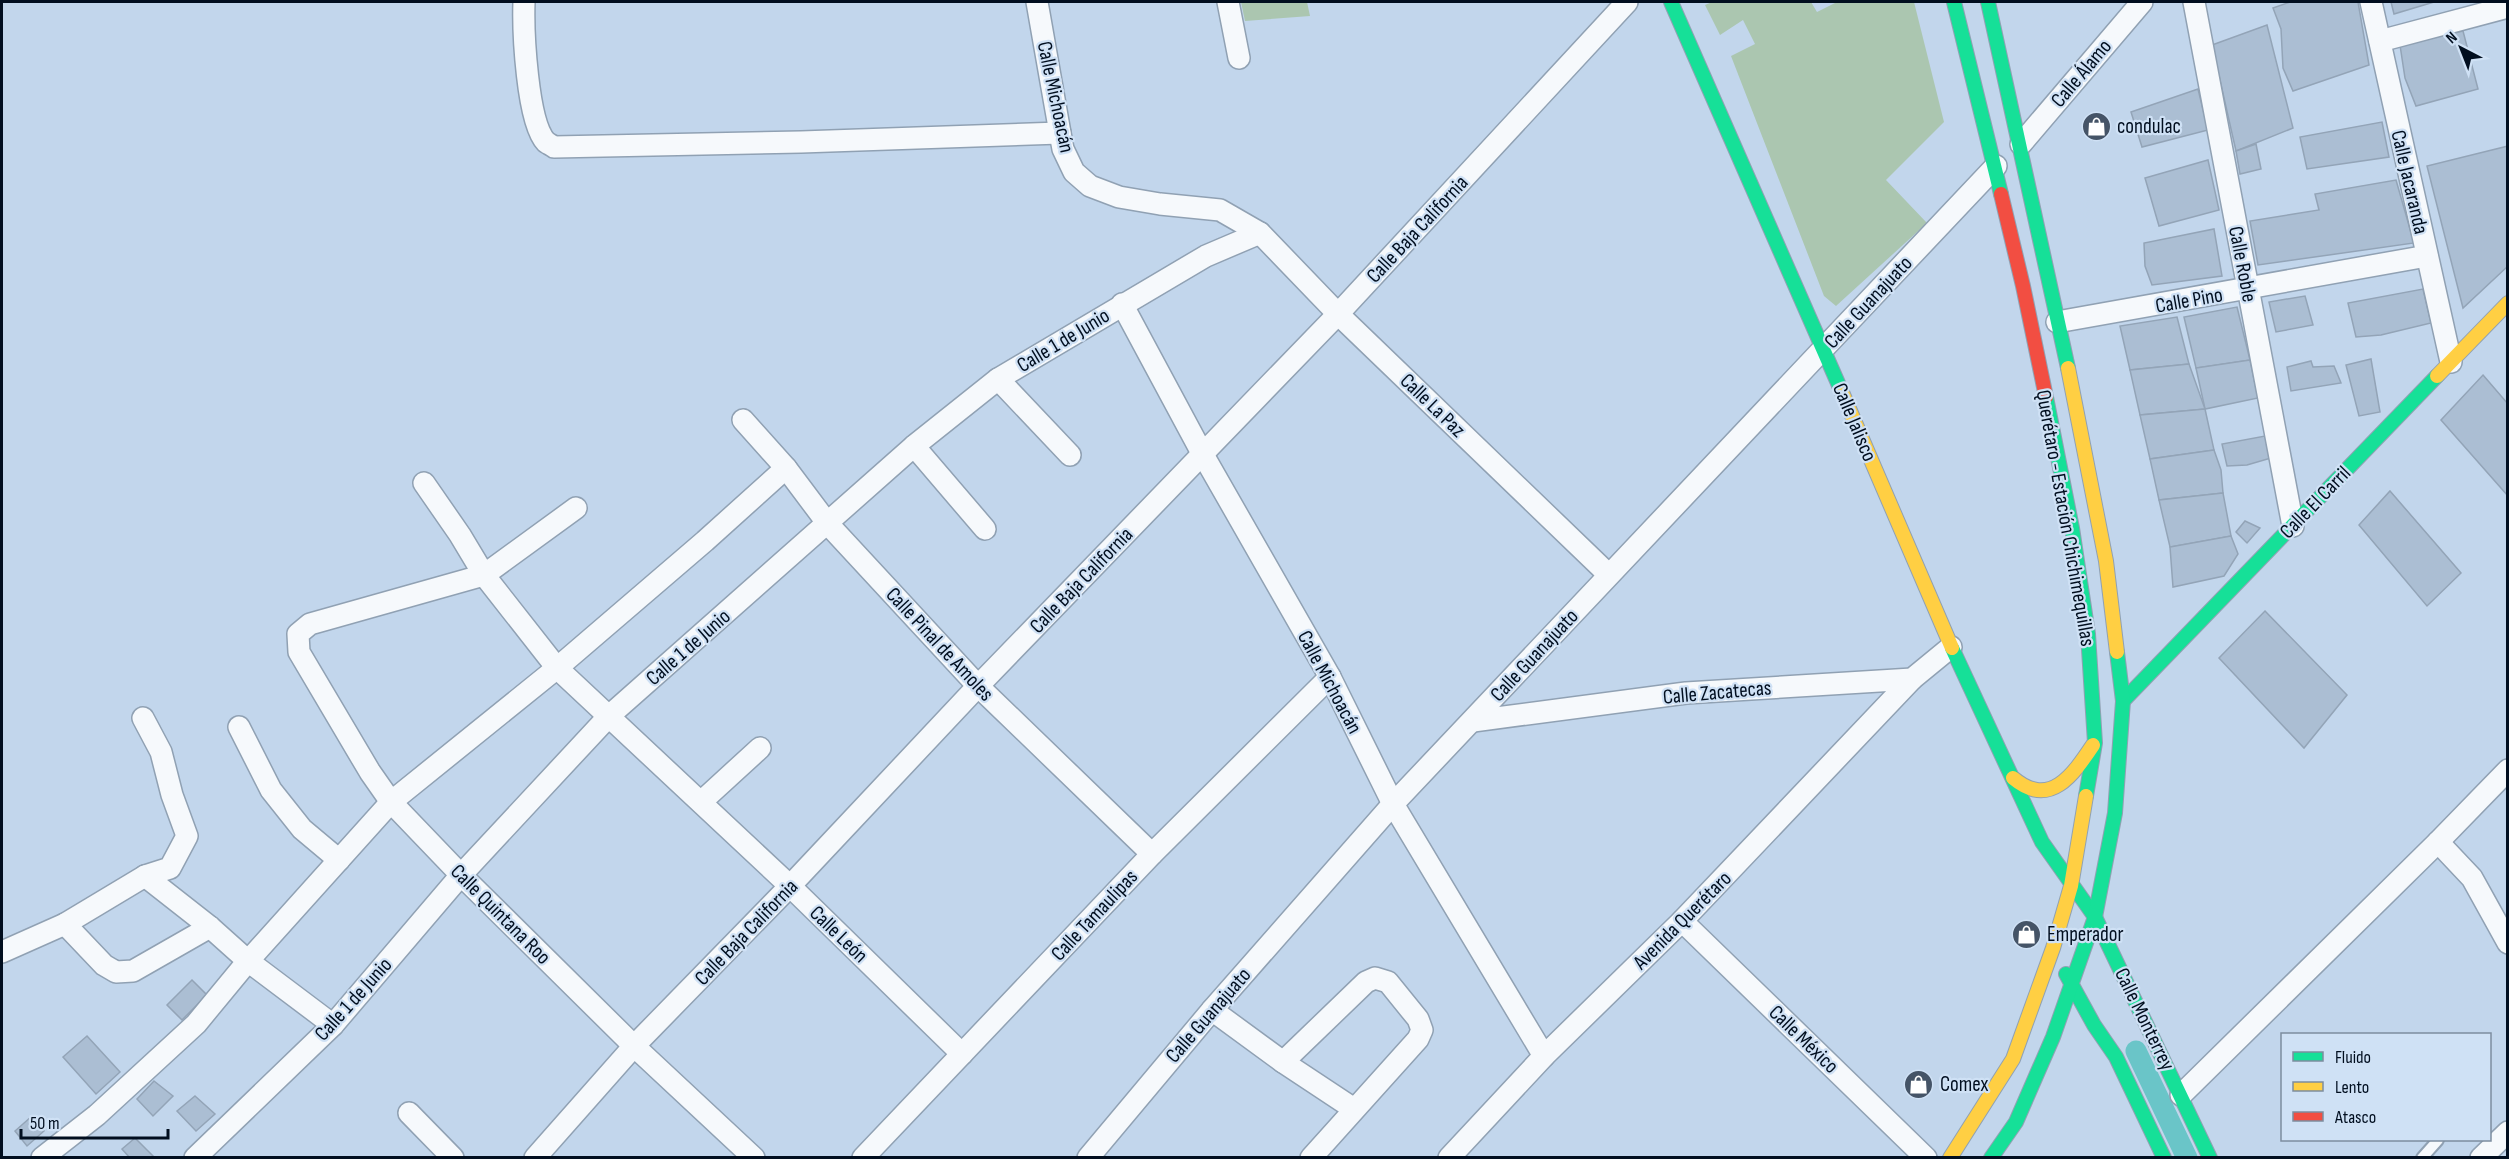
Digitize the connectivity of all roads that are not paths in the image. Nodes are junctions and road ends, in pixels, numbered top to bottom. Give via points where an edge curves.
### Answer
1 (524, 2) edge
2 (1037, 2) edge
3 (1228, 2) edge
4 (1627, 2) edge
5 (1671, 2) edge
6 (1954, 2) edge
7 (1988, 2) edge
8 (2142, 2) edge
9 (2194, 2) edge
10 (2371, 2) edge
11 (2508, 7) edge
12 (2380, 41) junction
13 (1239, 58) dead end
14 (1060, 133) junction
15 (2020, 144) junction
16 (1996, 166) junction
17 (1260, 233) junction
18 (2427, 256) junction
19 (2248, 290) junction
20 (2508, 303) edge
21 (1122, 304) junction
22 (1338, 314) junction
23 (2057, 322) junction
24 (1824, 349) junction
25 (2451, 362) junction
26 (998, 379) junction
27 (743, 420) dead end
28 (914, 446) junction
29 (1202, 453) junction
30 (1070, 455) dead end
31 (786, 468) junction
32 (424, 483) dead end
33 (576, 508) dead end
34 (828, 524) junction
35 (2293, 526) junction
36 (985, 529) dead end
37 (1608, 574) junction
38 (484, 575) junction
39 (1951, 647) junction
40 (557, 668) junction
41 (1330, 677) junction
42 (1912, 680) junction
43 (978, 686) junction
44 (2123, 701) junction
45 (609, 716) junction
46 (142, 718) dead end
47 (1473, 721) junction
48 (238, 727) dead end
49 (2095, 743) junction
50 (760, 748) dead end
51 (2508, 770) edge
52 (2013, 778) junction
53 (391, 802) junction
54 (701, 802) junction
55 (1393, 804) junction
56 (2042, 842) junction
57 (2438, 842) junction
58 (1152, 854) junction
59 (339, 861) junction
60 (2044, 866) dead end
61 (462, 875) junction
62 (145, 876) junction
63 (790, 886) junction
64 (2071, 886) junction
65 (2050, 913) dead end
66 (2095, 917) junction
67 (1682, 921) junction
68 (65, 924) junction
69 (210, 927) junction
70 (2508, 943) edge
71 (2053, 948) junction
72 (2, 952) edge
73 (248, 961) junction
74 (2072, 985) junction
75 (1212, 1010) junction
76 (333, 1025) junction
77 (2094, 1025) junction
78 (2138, 1034) dead end
79 (2053, 1037) junction
80 (634, 1046) junction
81 (2157, 1047) junction
82 (962, 1054) junction
83 (1544, 1056) junction
84 (1283, 1062) junction
85 (2181, 1095) junction
86 (1354, 1109) junction
87 (409, 1113) dead end
88 (2508, 1132) edge
89 (2437, 1141) edge
90 (1450, 1157) edge
91 (42, 1158) edge
92 (195, 1158) edge
93 (453, 1158) edge
94 (535, 1158) edge
95 (754, 1158) edge
96 (863, 1158) edge
97 (1088, 1158) edge
98 (1311, 1158) edge
99 (1926, 1158) edge
100 (1950, 1158) edge
101 (1991, 1158) edge
102 (2164, 1158) edge
103 (2210, 1158) edge
104 (2422, 1158) edge
105 (2481, 1158) edge

1 - 14 street via 529,87 537,123 546,143 554,147
2 - 14 street, Calle Michoacán
3 - 13 street
4 - 22 street, Calle Baja California
5 - 24 main road, Calle Jalisco
6 - 16 main road, Querétaro - Estación Chichimequillas
7 - 15 main road, Querétaro - Estación Chichimequillas
8 - 15 street, Calle Álamo
9 - 19 street, Calle Roble
10 - 12 street, Calle Jacaranda
11 - 12 street
12 - 18 street, Calle Jacaranda
14 - 17 street, Calle Michoacán via 1074,172 1090,186 1119,197 1220,210
15 - 23 main road, Querétaro - Estación Chichimequillas
16 - 24 street, Calle Guanajuato
16 - 49 main road, Querétaro - Estación Chichimequillas via 2072,528 2088,634
17 - 21 street, Calle 1 de Junio via 1206,256
17 - 22 street, Calle La Paz
18 - 19 street, Calle Pino
18 - 25 street, Calle Jacaranda
19 - 23 street, Calle Pino
19 - 35 street, Calle Roble
20 - 25 main road, Calle El Carril
21 - 26 street, Calle 1 de Junio
21 - 29 street, Calle Michoacán
22 - 29 street, Calle Baja California
22 - 37 street, Calle La Paz
23 - 44 main road, Querétaro - Estación Chichimequillas via 2106,561
24 - 37 street, Calle Guanajuato
24 - 39 main road, Calle Jalisco
25 - 35 main road, Calle El Carril
26 - 28 street, Calle 1 de Junio
26 - 30 street
27 - 31 street, Calle Pinal de Amoles
28 - 34 street, Calle 1 de Junio
28 - 36 street
29 - 41 street, Calle Michoacán
29 - 43 street, Calle Baja California
31 - 34 street, Calle Pinal de Amoles
31 - 40 street
32 - 38 street
33 - 38 street
34 - 43 street, Calle Pinal de Amoles
34 - 45 street, Calle 1 de Junio
35 - 44 main road, Calle El Carril
37 - 47 street, Calle Guanajuato
38 - 40 street
38 - 53 street, Calle Quintana Roo via 328,618 310,624 298,634 304,662
39 - 42 street
39 - 52 main road, Calle Jalisco
40 - 45 street
40 - 53 street
41 - 55 street, Calle Michoacán
41 - 58 street, Calle Tamaulipas
42 - 47 street, Calle Zacatecas via 1686,693
42 - 67 street, Avenida Querétaro
43 - 58 street, Calle Pinal de Amoles
43 - 63 street, Calle Baja California
44 - 66 main road, Querétaro - Estación Chichimequillas via 2115,813
45 - 54 street, Calle León
45 - 61 street, Calle 1 de Junio
46 - 62 street via 161,752 187,836 170,868
47 - 55 street, Calle Guanajuato
48 - 59 street via 271,790 302,829
49 - 52 main road via 2061,784 2042,791 2029,789
49 - 64 main road, Querétaro - Estación Chichimequillas
50 - 54 street
51 - 57 street
52 - 56 main road, Calle Jalisco
53 - 59 street
53 - 61 street, Calle Quintana Roo
54 - 63 street, Calle León
55 - 75 street, Calle Guanajuato
55 - 83 street, Calle Michoacán
56 - 60 main road, Calle Jalisco
56 - 64 main road, Calle Jalisco
57 - 70 street via 2472,878
57 - 85 street
58 - 82 street, Calle Tamaulipas
59 - 73 street
61 - 76 street, Calle 1 de Junio
61 - 80 street, Calle Quintana Roo
62 - 68 street
62 - 69 street
63 - 80 street, Calle Baja California
63 - 82 street, Calle León
64 - 66 main road, Calle Monterrey
64 - 71 main road, Querétaro - Estación Chichimequillas
65 - 71 main road
66 - 74 main road, Querétaro - Estación Chichimequillas
66 - 81 main road, Calle Monterrey
67 - 83 street, Avenida Querétaro
67 - 99 street, Calle México
68 - 69 street via 104,965 116,972 133,971
68 - 72 street
69 - 73 street
71 - 74 main road, Calle Monterrey
71 - 100 main road, Querétaro - Estación Chichimequillas via 2013,1059
73 - 76 street
73 - 91 street via 195,1024 97,1115
74 - 77 main road, Calle Monterrey
74 - 79 main road, Querétaro - Estación Chichimequillas
75 - 84 street
75 - 97 street, Calle Guanajuato
76 - 92 street, Calle 1 de Junio
77 - 79 main road via 2074,1024
77 - 102 main road, Calle Monterrey via 2117,1051
78 - 81 main road
79 - 101 main road, Querétaro - Estación Chichimequillas via 2016,1122
80 - 94 street, Calle Baja California
80 - 95 street, Calle Quintana Roo
81 - 85 main road, Calle Monterrey
82 - 96 street, Calle Tamaulipas
83 - 90 street, Avenida Querétaro
84 - 86 street
84 - 86 street via 1366,982 1375,978 1388,982 1418,1019 1422,1030 1418,1040
85 - 103 main road, Calle Monterrey
86 - 98 street
87 - 93 street
88 - 105 street
89 - 104 lane

